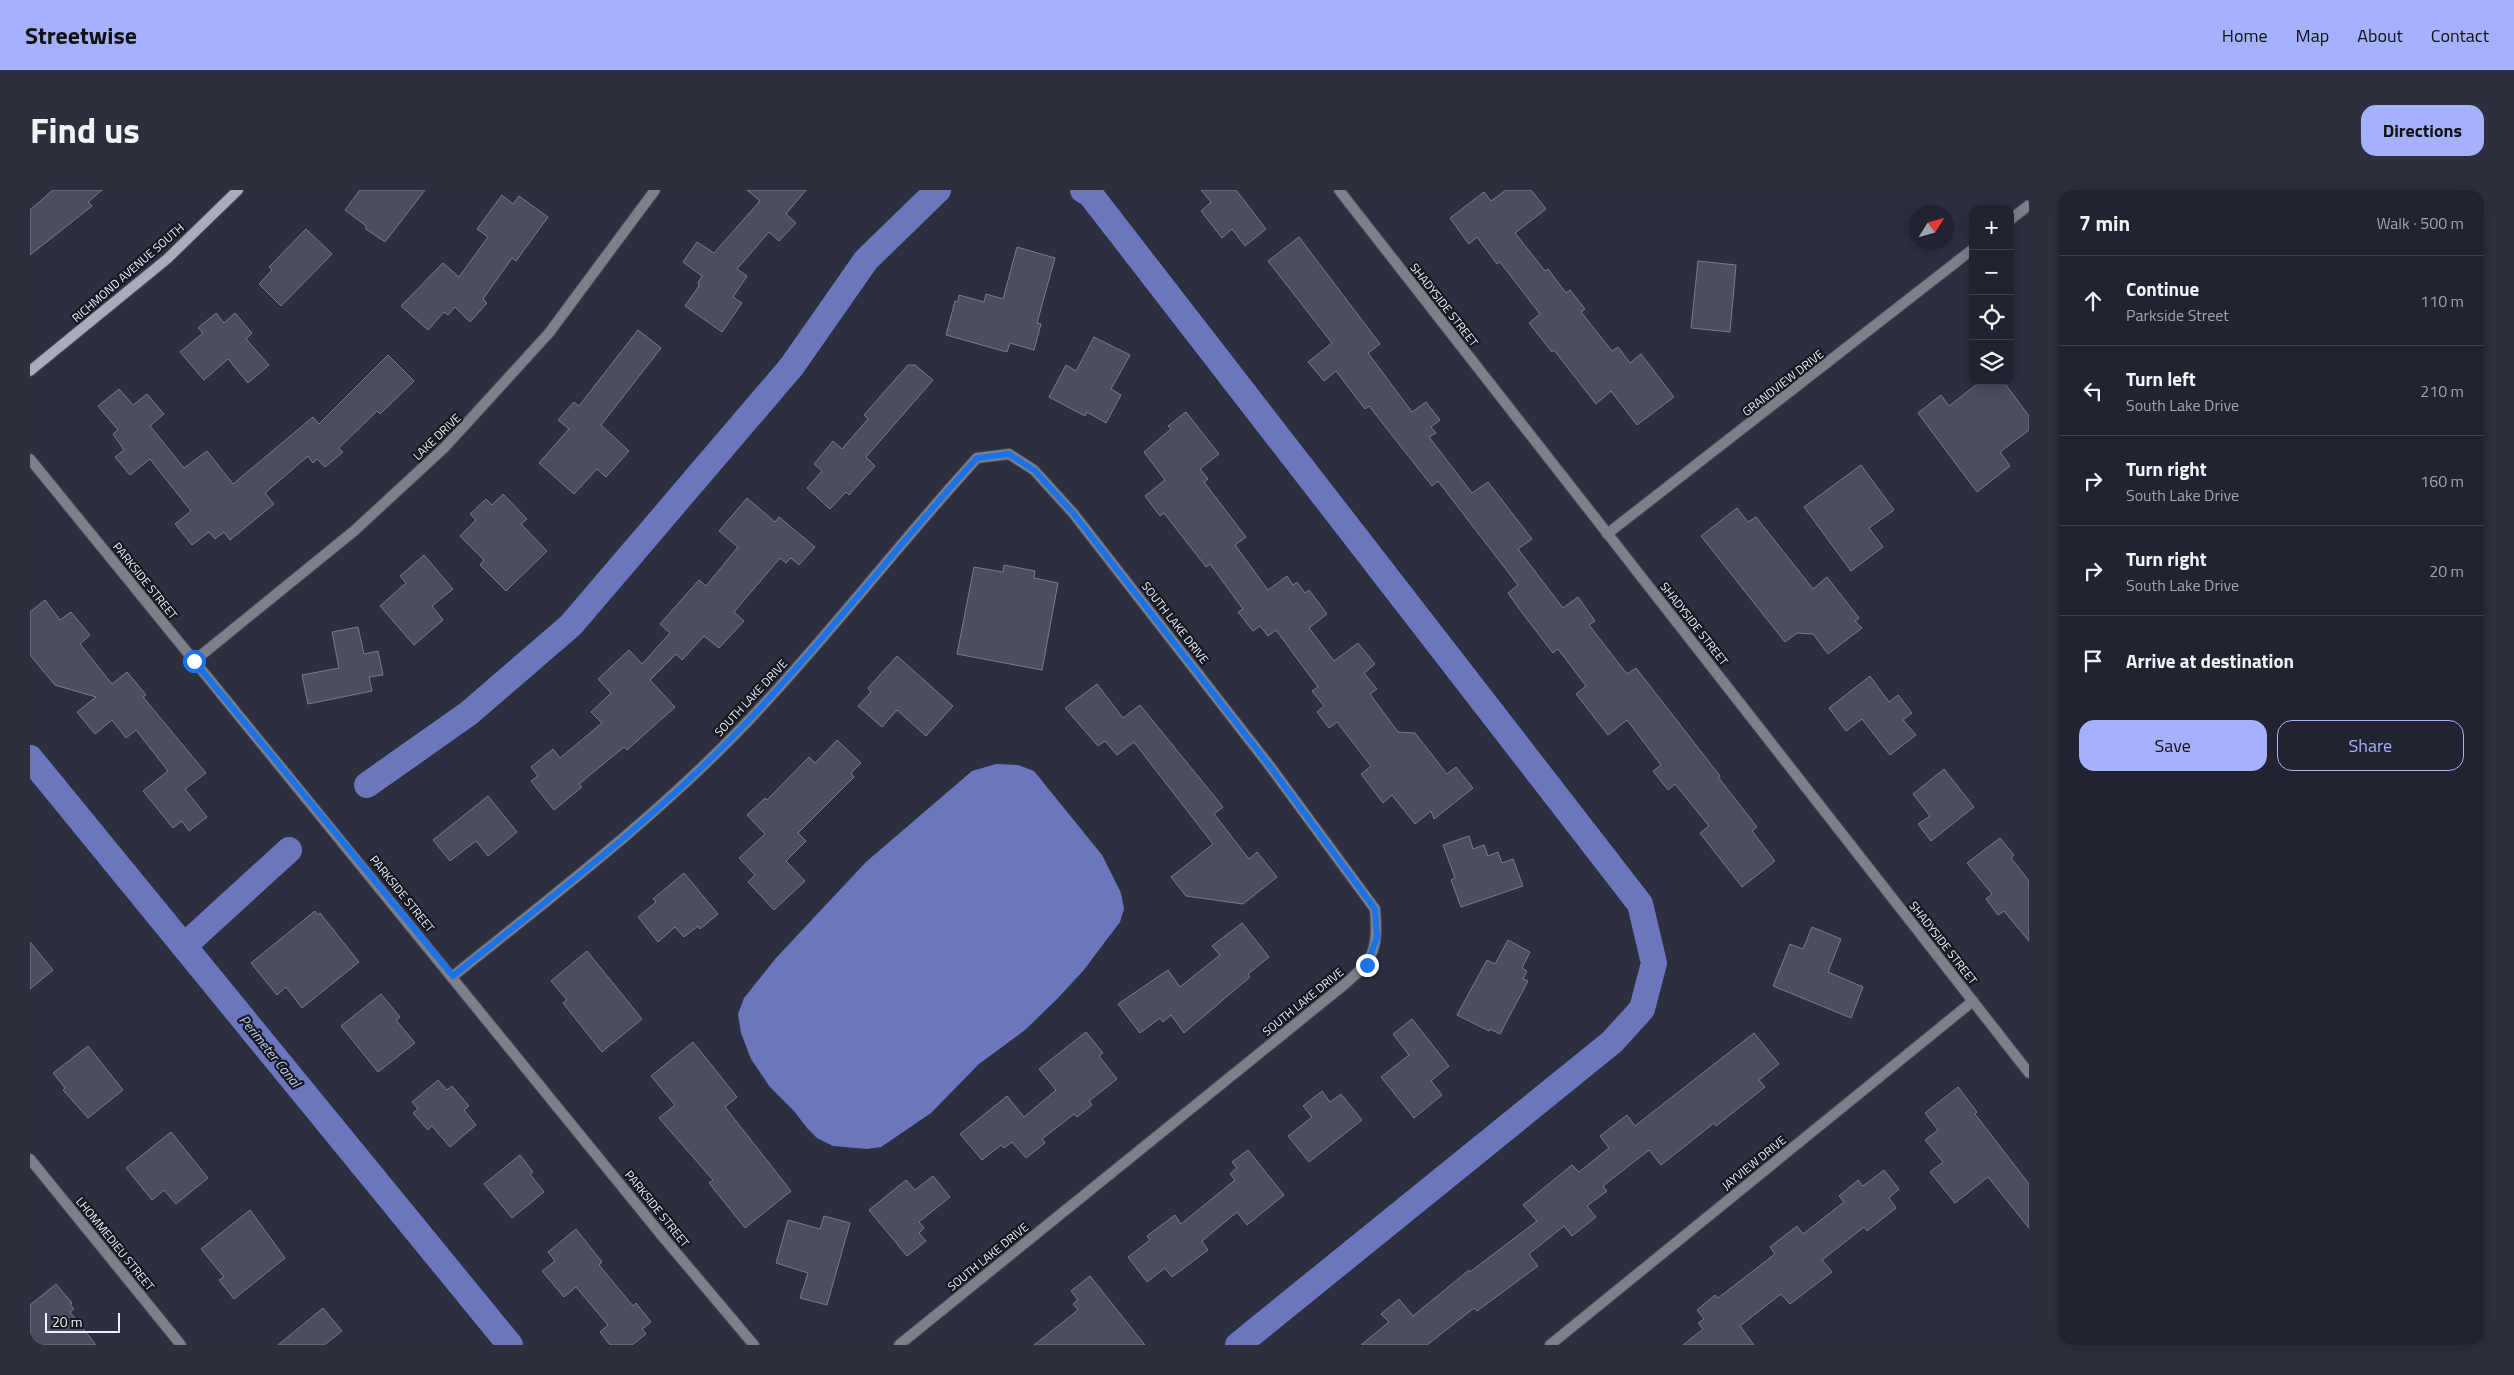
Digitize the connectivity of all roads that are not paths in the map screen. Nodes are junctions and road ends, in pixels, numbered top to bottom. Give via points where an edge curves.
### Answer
1 (238, 190) edge
2 (655, 190) edge
3 (1339, 190) edge
4 (2029, 205) edge
5 (2014, 217) edge
6 (1969, 253) edge
7 (30, 371) edge
8 (30, 459) edge
9 (1607, 534) junction
10 (194, 661) junction
11 (453, 976) junction
12 (1973, 1001) junction
13 (2029, 1073) edge
14 (30, 1160) edge
15 (181, 1345) edge
16 (754, 1345) edge
17 (899, 1345) edge
18 (1550, 1345) edge

1 - 7 street, RICHMOND AVENUE SOUTH via 167,259
2 - 10 street, LAKE DRIVE via 549,333 451,441 354,531
3 - 9 street, SHADYSIDE STREET
4 - 5 street
6 - 9 street, GRANDVIEW DRIVE
8 - 10 street, PARKSIDE STREET
9 - 12 street, SHADYSIDE STREET
10 - 11 street, PARKSIDE STREET
11 - 16 street, PARKSIDE STREET
11 - 17 street, SOUTH LAKE DRIVE via 642,825 749,721 977,458 1009,454 1034,470 1073,513 1375,909 1377,937 1367,965 1345,984
12 - 13 street, SHADYSIDE STREET
12 - 18 street, JAYVIEW DRIVE
14 - 15 street, LHOMMEDIEU STREET

